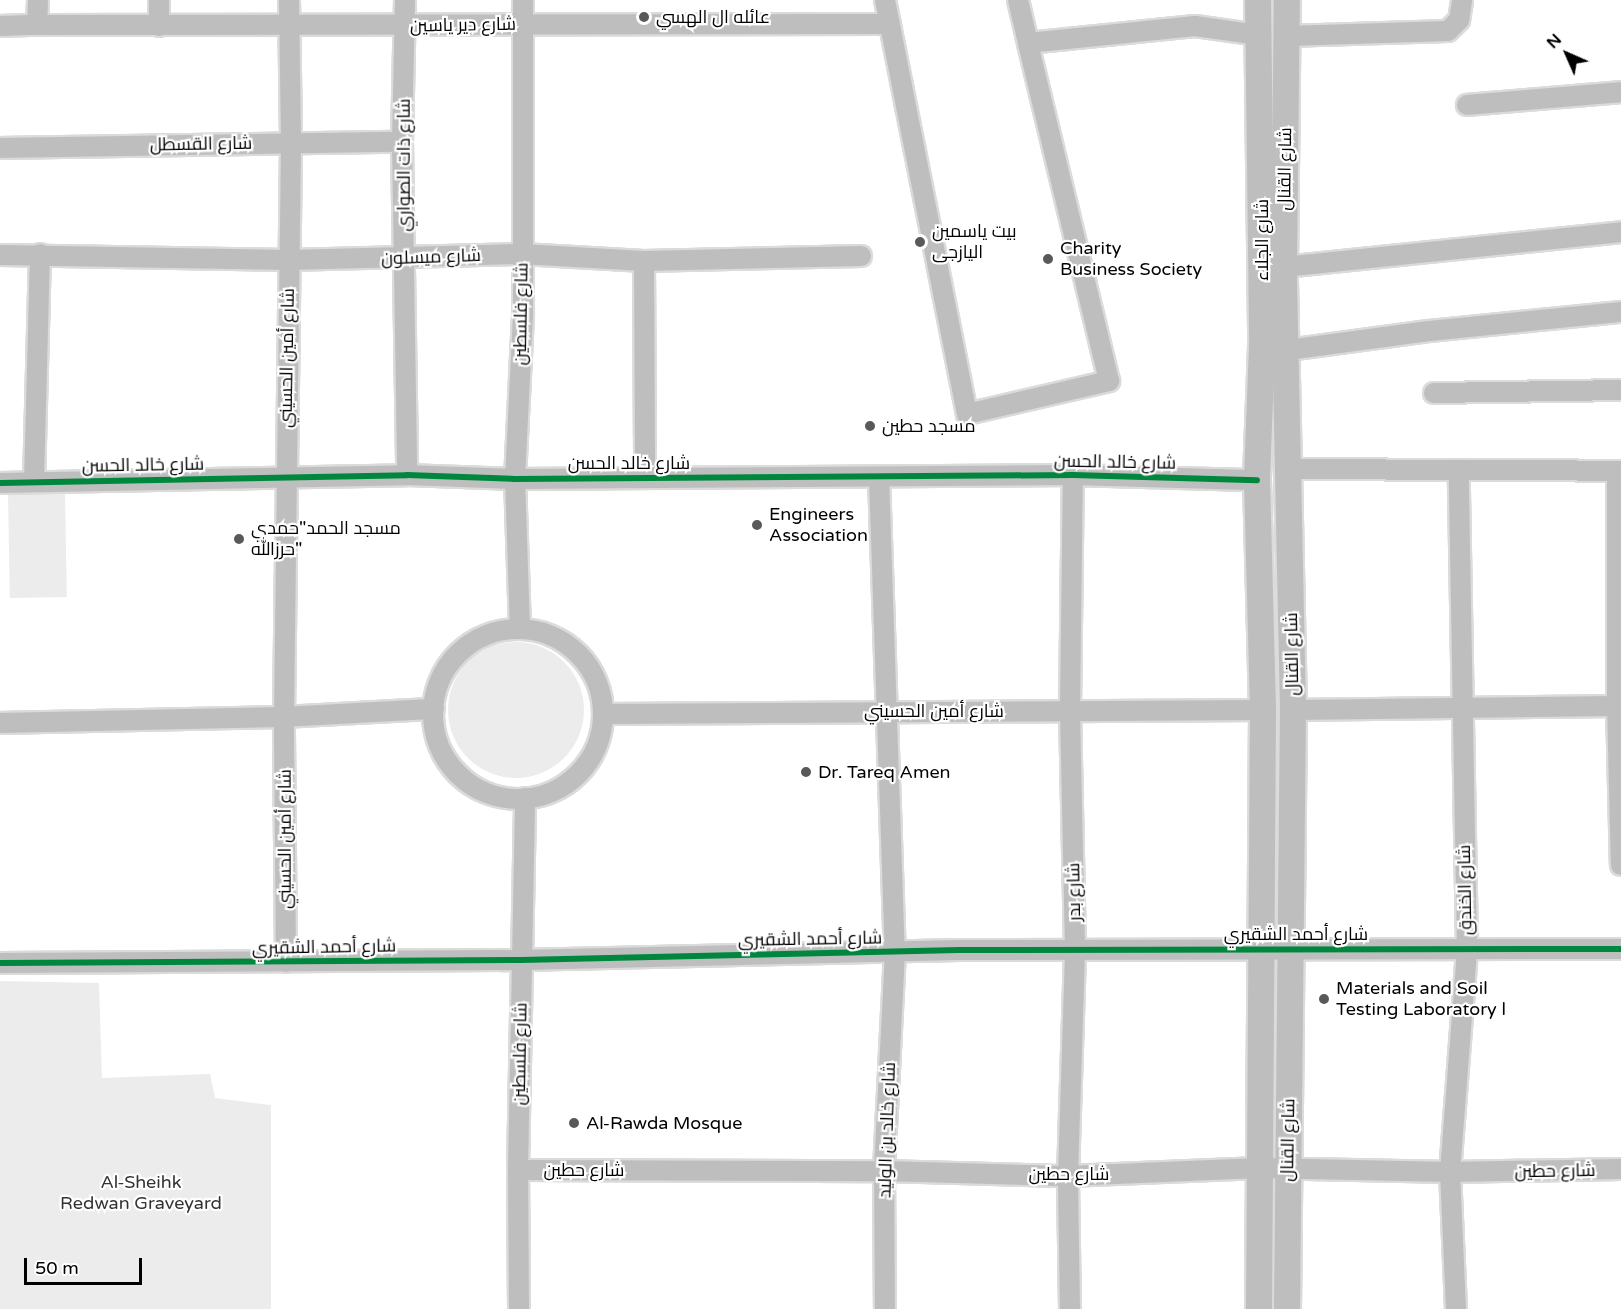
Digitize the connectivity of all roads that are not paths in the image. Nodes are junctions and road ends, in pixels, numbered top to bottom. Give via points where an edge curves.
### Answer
1 (38, 0) edge
2 (159, 0) edge
3 (289, 0) edge
4 (405, 0) edge
5 (523, 0) edge
6 (885, 0) edge
7 (1018, 0) edge
8 (1258, 0) edge
9 (1287, 0) edge
10 (1462, 0) edge
11 (890, 24) junction
12 (37, 25) junction
13 (524, 25) junction
14 (0, 26) edge
15 (159, 26) junction
16 (288, 26) junction
17 (406, 26) junction
18 (1259, 35) junction
19 (1287, 36) junction
20 (1028, 43) junction
21 (1621, 92) edge
22 (1467, 105) dead end
23 (291, 142) junction
24 (402, 142) junction
25 (0, 148) edge
26 (1621, 232) edge
27 (40, 254) junction
28 (522, 254) junction
29 (0, 255) edge
30 (861, 256) dead end
31 (405, 258) junction
32 (289, 260) junction
33 (644, 261) junction
34 (1284, 267) junction
35 (1621, 312) edge
36 (1288, 350) junction
37 (1621, 390) edge
38 (1434, 393) dead end
39 (1289, 469) junction
40 (1459, 471) junction
41 (1619, 471) edge
42 (407, 475) junction
43 (1073, 475) junction
44 (285, 477) junction
45 (879, 477) junction
46 (645, 478) junction
47 (515, 479) junction
48 (1257, 480) junction
49 (34, 482) junction
50 (0, 483) edge
51 (520, 629) junction
52 (1619, 706) edge
53 (1461, 707) junction
54 (434, 710) junction
55 (1070, 710) junction
56 (1263, 710) junction
57 (1293, 710) junction
58 (888, 712) junction
59 (604, 714) junction
60 (284, 717) junction
61 (0, 723) edge
62 (525, 798) junction
63 (1621, 865) edge
64 (1261, 948) junction
65 (1467, 948) junction
66 (1075, 949) junction
67 (1621, 949) edge
68 (1291, 950) junction
69 (895, 952) junction
70 (521, 960) junction
71 (286, 962) junction
72 (0, 963) edge
73 (1260, 1168) junction
74 (1621, 1169) edge
75 (518, 1170) junction
76 (884, 1170) junction
77 (1287, 1170) junction
78 (1450, 1172) junction
79 (1068, 1176) junction
80 (519, 1309) edge
81 (885, 1309) edge
82 (1070, 1309) edge
83 (1259, 1309) edge
84 (1287, 1309) edge
85 (1456, 1309) edge

1 - 12 street
2 - 15 street
3 - 16 street, شارع أمين الحسيني
4 - 17 street, شارع ذات الصواري
5 - 13 street, شارع فلسطين
6 - 11 street
7 - 20 street
8 - 18 main road, شارع الجلاء
9 - 19 main road, شارع القنال
10 - 19 street via 1459,20 1448,31
11 - 13 street, شارع دير ياسين
11 - 20 street via 967,414 1109,381
12 - 14 street, شارع دير ياسين
12 - 15 street, شارع دير ياسين
13 - 17 street, شارع دير ياسين
13 - 28 street, شارع فلسطين
15 - 16 street, شارع دير ياسين
16 - 17 street, شارع دير ياسين
16 - 23 street, شارع أمين الحسيني
17 - 24 street, شارع ذات الصواري
18 - 20 street via 1195,26
18 - 48 main road, شارع الجلاء via 1262,347
19 - 34 main road, شارع القنال
21 - 22 street
23 - 24 street, شارع القسطل
23 - 25 street, شارع القسطل
23 - 32 street, شارع أمين الحسيني
24 - 31 street, شارع ذات الصواري
26 - 34 street
27 - 29 street, شارع ميسلون
27 - 32 street, شارع ميسلون
27 - 49 street
28 - 31 street, شارع ميسلون
28 - 33 street, شارع ميسلون
28 - 47 street, شارع فلسطين
30 - 33 street, شارع ميسلون
31 - 32 street, شارع ميسلون
31 - 42 street, شارع ذات الصواري
32 - 44 street, شارع أمين الحسيني
33 - 46 street
34 - 36 main road, شارع القنال
35 - 36 street
36 - 39 main road, شارع القنال
37 - 38 street
39 - 40 street
39 - 57 main road, شارع القنال
40 - 41 street
40 - 53 street, شارع الخندق
41 - 52 street
42 - 44 street, شارع خالد الحسن
42 - 47 street, شارع خالد الحسن
43 - 45 street, شارع خالد الحسن
43 - 48 street, شارع خالد الحسن
43 - 55 street, شارع بدر
44 - 49 street, شارع خالد الحسن
44 - 60 street, شارع أمين الحسيني
45 - 46 street, شارع خالد الحسن
45 - 58 street, شارع خالد بن الوليد
46 - 47 street, شارع خالد الحسن
47 - 51 street, شارع فلسطين
48 - 56 main road, شارع القنال
49 - 50 street, شارع خالد الحسن
51 - 54 street via 484,636 458,653 441,679
51 - 59 street via 556,637 579,653 595,676
52 - 53 street
52 - 63 street
53 - 57 street
53 - 65 street, شارع الخندق
54 - 60 street
54 - 62 street via 434,726 442,751 458,774 494,795
55 - 56 street, شارع أمين الحسيني
55 - 58 street, شارع أمين الحسيني
55 - 66 street, شارع بدر
56 - 64 main road, شارع القنال
57 - 68 main road, شارع القنال
58 - 59 street, شارع أمين الحسيني
58 - 69 street, شارع خالد بن الوليد
59 - 62 street via 596,748 579,774 553,792
60 - 61 street
60 - 71 street, شارع أمين الحسيني
62 - 70 street, شارع فلسطين
64 - 66 street, شارع أحمد الشقيري
64 - 68 street, شارع أحمد الشقيري
64 - 73 main road, شارع القنال
65 - 67 street, شارع أحمد الشقيري
65 - 68 street, شارع أحمد الشقيري
65 - 78 street, شارع الخندق
66 - 69 street, شارع أحمد الشقيري
66 - 79 street, شارع بدر
68 - 77 main road, شارع القنال
69 - 70 street, شارع أحمد الشقيري
69 - 76 street, شارع خالد بن الوليد
70 - 71 street, شارع أحمد الشقيري
70 - 75 street, شارع فلسطين
71 - 72 street, شارع أحمد الشقيري
73 - 77 street, شارع حطين
73 - 79 street, شارع حطين
73 - 83 main road, شارع القنال
74 - 78 street, شارع حطين
75 - 76 street, شارع حطين
75 - 80 street, شارع فلسطين
76 - 79 street, شارع حطين
76 - 81 street, شارع خالد بن الوليد
77 - 78 street, شارع حطين
77 - 84 main road, شارع القنال
78 - 85 street, شارع الخندق
79 - 82 street, شارع بدر

